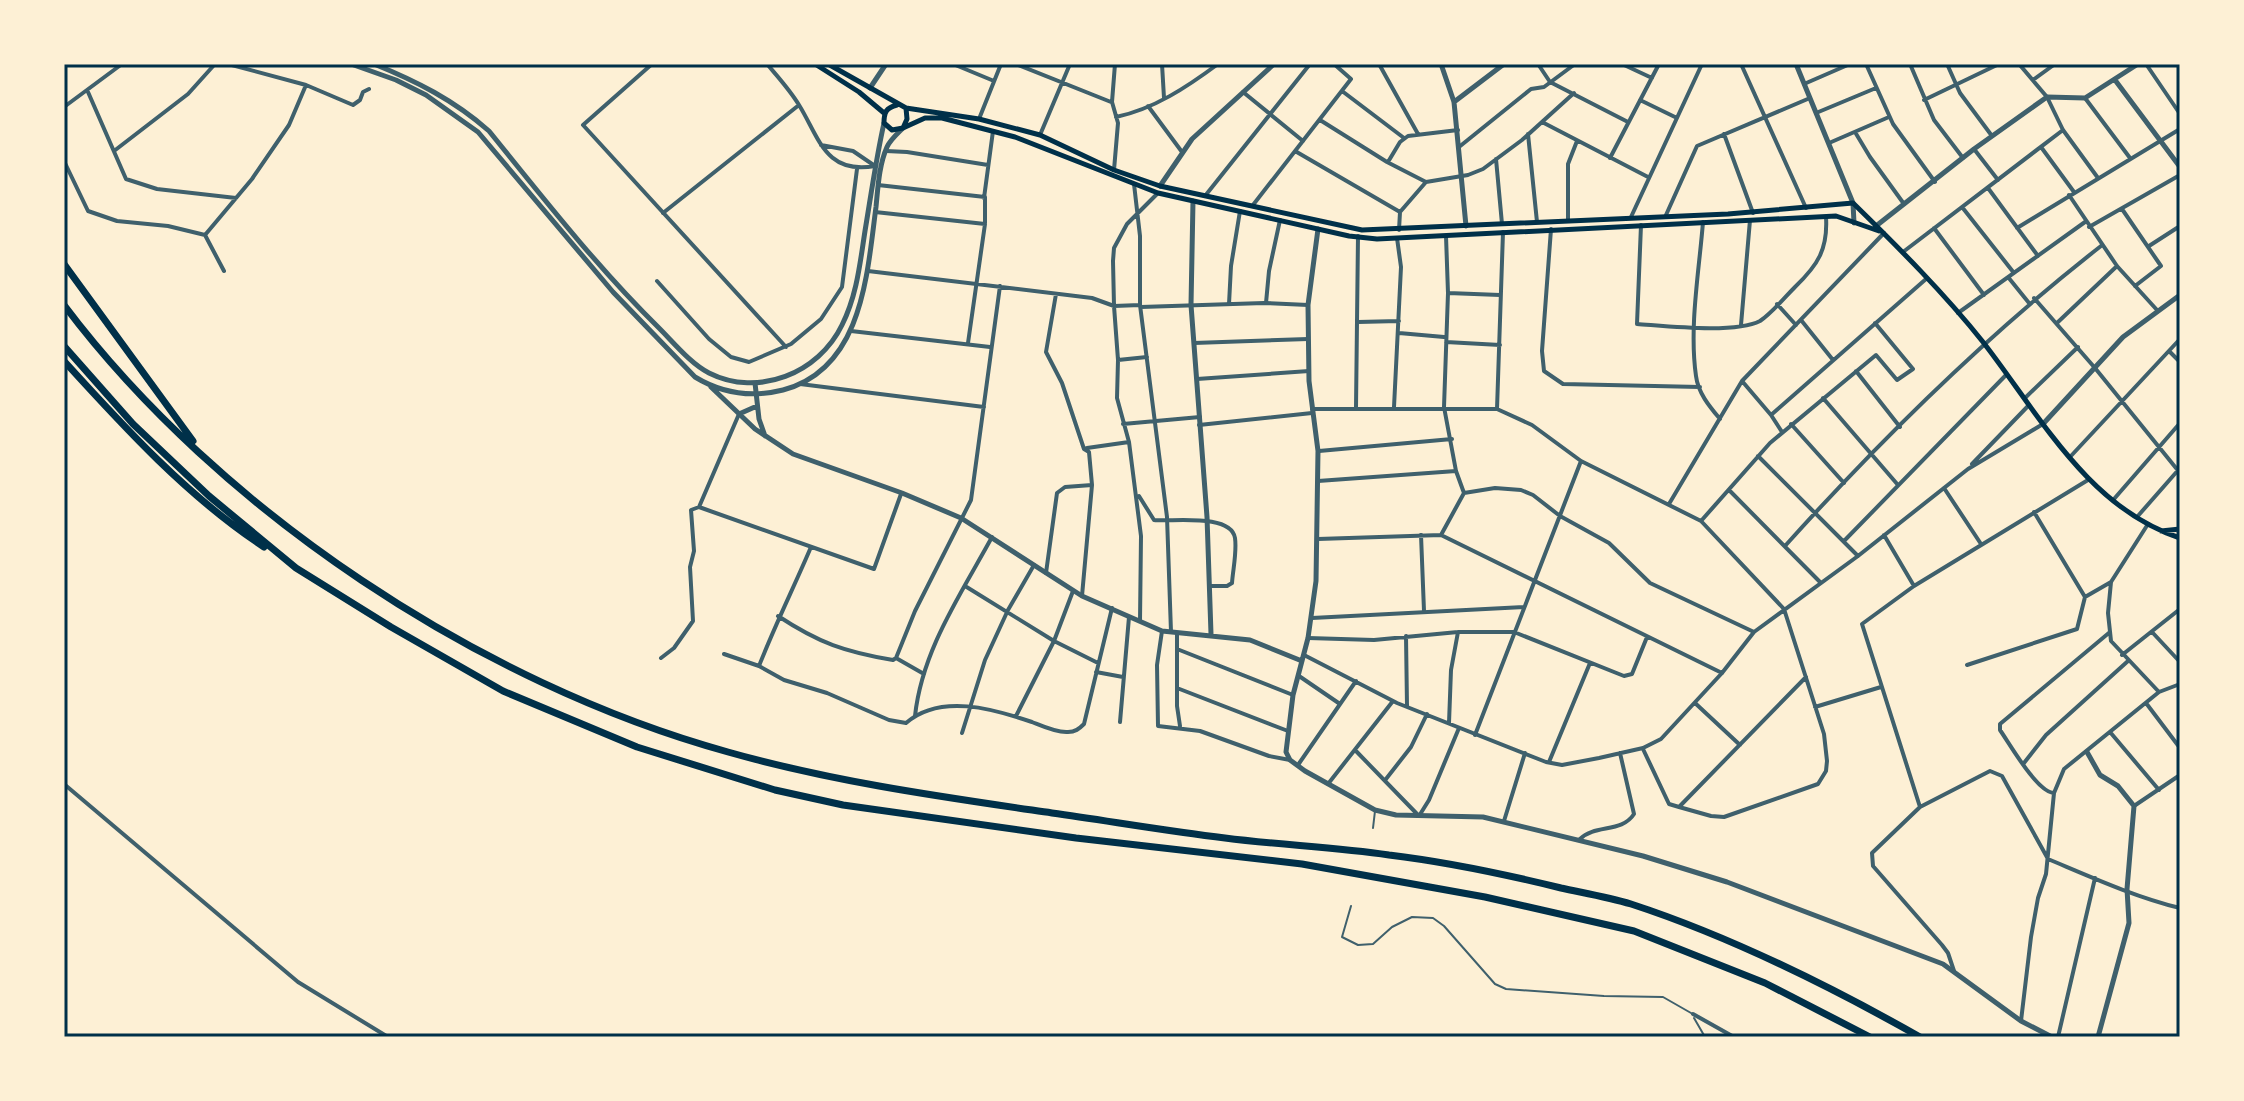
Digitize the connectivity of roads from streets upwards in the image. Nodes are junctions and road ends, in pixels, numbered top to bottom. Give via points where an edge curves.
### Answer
1 (122, 64) edge
2 (215, 64) edge
3 (228, 64) edge
4 (351, 64) edge
5 (374, 64) edge
6 (652, 64) edge
7 (767, 64) edge
8 (815, 64) edge
9 (886, 64) edge
10 (953, 64) edge
11 (1001, 64) edge
12 (1016, 64) edge
13 (1070, 64) edge
14 (1115, 64) edge
15 (1162, 64) edge
16 (1218, 64) edge
17 (1274, 64) edge
18 (1310, 64) edge
19 (1334, 64) edge
20 (1379, 64) edge
21 (1441, 64) edge
22 (1504, 64) edge
23 (1538, 64) edge
24 (1575, 64) edge
25 (1622, 64) edge
26 (1659, 64) edge
27 (1702, 64) edge
28 (1741, 64) edge
29 (1796, 64) edge
30 (1850, 64) edge
31 (1867, 64) edge
32 (1910, 64) edge
33 (1947, 64) edge
34 (1999, 64) edge
35 (2019, 64) edge
36 (2055, 64) edge
37 (2138, 64) edge
38 (2146, 64) edge
39 (832, 65) edge
40 (1652, 78) junction
41 (2033, 80) junction
42 (2115, 80) junction
43 (994, 81) junction
44 (1550, 82) junction
45 (1063, 84) junction
46 (1804, 84) junction
47 (1956, 84) junction
48 (306, 85) junction
49 (870, 88) junction
50 (1876, 88) junction
51 (369, 89) dead end
52 (1342, 91) junction
53 (88, 92) junction
54 (1243, 92) junction
55 (1574, 93) junction
56 (2047, 97) junction
57 (1164, 98) junction
58 (1810, 98) junction
59 (2085, 98) junction
60 (1640, 100) junction
61 (1924, 100) junction
62 (1112, 102) junction
63 (1454, 102) junction
64 (799, 105) junction
65 (897, 105) junction
66 (1148, 106) junction
67 (64, 107) edge
68 (906, 108) junction
69 (884, 113) junction
70 (1816, 113) junction
71 (2180, 114) edge
72 (1270, 115) junction
73 (1116, 117) junction
74 (1765, 117) junction
75 (1889, 117) junction
76 (1677, 118) junction
77 (979, 119) junction
78 (1320, 120) junction
79 (1542, 122) junction
80 (1628, 122) junction
81 (884, 123) junction
82 (903, 128) junction
83 (2180, 129) edge
84 (1458, 130) junction
85 (2063, 130) junction
86 (993, 131) junction
87 (1855, 132) junction
88 (1418, 134) junction
89 (1528, 134) junction
90 (1724, 134) junction
91 (1040, 135) junction
92 (1992, 136) junction
93 (1404, 138) junction
94 (2160, 140) junction
95 (1303, 141) junction
96 (1577, 141) junction
97 (1827, 143) junction
98 (819, 145) junction
99 (1459, 147) junction
100 (2041, 147) junction
101 (1974, 149) junction
102 (886, 151) junction
103 (1295, 151) junction
104 (113, 152) junction
105 (1183, 153) junction
106 (1610, 158) junction
107 (1963, 158) junction
108 (2130, 158) junction
109 (1496, 159) junction
110 (64, 161) edge
111 (1388, 162) junction
112 (988, 165) junction
113 (878, 167) junction
114 (2180, 167) edge
115 (857, 169) junction
116 (1114, 170) junction
117 (2180, 175) edge
118 (1461, 176) junction
119 (1648, 177) junction
120 (2098, 178) junction
121 (1998, 180) junction
122 (1426, 182) junction
123 (1935, 182) junction
124 (1134, 184) junction
125 (878, 185) junction
126 (1988, 188) junction
127 (1159, 190) junction
128 (2071, 194) junction
129 (1205, 196) junction
130 (236, 198) junction
131 (984, 198) junction
132 (1193, 201) junction
133 (1853, 203) junction
134 (1904, 204) junction
135 (1253, 205) junction
136 (1962, 207) junction
137 (1807, 209) junction
138 (2122, 209) junction
139 (1240, 210) junction
140 (875, 212) junction
141 (1400, 212) junction
142 (663, 213) junction
143 (1753, 213) junction
144 (1137, 215) junction
145 (1666, 215) junction
146 (1631, 217) junction
147 (1826, 217) junction
148 (1280, 220) junction
149 (1568, 220) junction
150 (1750, 220) junction
151 (1537, 222) junction
152 (1703, 222) junction
153 (2085, 222) junction
154 (1854, 223) junction
155 (985, 224) junction
156 (1502, 224) junction
157 (1641, 225) junction
158 (1466, 226) junction
159 (1876, 226) junction
160 (2180, 226) edge
161 (2089, 227) junction
162 (1934, 228) junction
163 (2017, 228) junction
164 (1318, 229) junction
165 (1551, 229) junction
166 (1399, 230) junction
167 (1503, 232) junction
168 (1884, 233) junction
169 (205, 235) junction
170 (1358, 236) junction
171 (1446, 236) junction
172 (1397, 238) junction
173 (2101, 246) junction
174 (2149, 246) junction
175 (1901, 253) junction
176 (2038, 256) junction
177 (64, 264) edge
178 (2117, 266) junction
179 (224, 271) dead end
180 (868, 271) junction
181 (2014, 273) junction
182 (2008, 277) junction
183 (1926, 279) junction
184 (657, 281) dead end
185 (975, 284) junction
186 (1000, 286) junction
187 (2135, 287) junction
188 (1448, 293) junction
189 (1056, 294) junction
190 (1500, 295) junction
191 (1984, 295) junction
192 (2179, 297) edge
193 (2034, 298) junction
194 (1266, 303) junction
195 (2029, 303) junction
196 (1229, 304) junction
197 (1777, 304) junction
198 (64, 305) edge
199 (1191, 305) junction
200 (1308, 305) junction
201 (1114, 306) junction
202 (1140, 306) junction
203 (2157, 310) junction
204 (1958, 313) junction
205 (1801, 320) junction
206 (1399, 321) junction
207 (1358, 322) junction
208 (1875, 323) junction
209 (2057, 323) junction
210 (1741, 325) junction
211 (1796, 325) junction
212 (1695, 327) junction
213 (851, 331) junction
214 (1399, 333) junction
215 (1308, 339) junction
216 (2180, 339) edge
217 (1445, 340) junction
218 (968, 343) junction
219 (1193, 343) junction
220 (1983, 343) junction
221 (1500, 345) junction
222 (64, 346) edge
223 (786, 347) junction
224 (990, 347) junction
225 (2078, 347) junction
226 (2169, 351) junction
227 (1147, 357) junction
228 (1118, 360) junction
229 (1833, 360) junction
230 (64, 361) edge
231 (2180, 362) edge
232 (2095, 368) junction
233 (1309, 371) junction
234 (1856, 371) junction
235 (2006, 375) junction
236 (1197, 379) junction
237 (1742, 381) junction
238 (732, 383) junction
239 (755, 383) junction
240 (800, 384) junction
241 (710, 386) junction
242 (1700, 387) junction
243 (730, 392) junction
244 (756, 395) junction
245 (1823, 398) junction
246 (2024, 399) junction
247 (2122, 400) junction
248 (2029, 405) junction
249 (757, 406) junction
250 (731, 407) junction
251 (984, 407) junction
252 (1394, 407) junction
253 (1444, 407) junction
254 (1356, 408) junction
255 (1497, 409) junction
256 (1312, 411) junction
257 (739, 414) junction
258 (1771, 415) junction
259 (1200, 417) junction
260 (1720, 419) junction
261 (1153, 421) junction
262 (2180, 423) edge
263 (1123, 424) junction
264 (1791, 424) junction
265 (2043, 424) junction
266 (1199, 425) junction
267 (1900, 427) junction
268 (1782, 432) junction
269 (765, 437) junction
270 (1452, 439) junction
271 (1129, 442) junction
272 (2158, 446) junction
273 (1084, 449) junction
274 (1318, 451) junction
275 (1758, 456) junction
276 (1871, 456) junction
277 (2069, 457) junction
278 (207, 458) junction
279 (1581, 461) junction
280 (1968, 469) junction
281 (1456, 471) junction
282 (2179, 471) edge
283 (2088, 480) junction
284 (1318, 481) junction
285 (1844, 483) junction
286 (1092, 485) junction
287 (1898, 485) junction
288 (1944, 488) junction
289 (1729, 490) junction
290 (1136, 491) junction
291 (902, 493) junction
292 (1464, 493) junction
293 (2114, 499) junction
294 (1669, 504) junction
295 (699, 507) junction
296 (2034, 512) junction
297 (1814, 514) junction
298 (1560, 516) junction
299 (2137, 517) junction
300 (961, 518) junction
301 (1168, 521) junction
302 (1208, 521) junction
303 (1701, 521) junction
304 (2180, 522) edge
305 (2148, 524) junction
306 (2177, 529) edge
307 (2160, 531) junction
308 (1421, 535) junction
309 (1441, 535) junction
310 (1884, 535) junction
311 (992, 537) junction
312 (2180, 538) edge
313 (1318, 539) junction
314 (1844, 541) junction
315 (1981, 544) junction
316 (1785, 546) junction
317 (811, 547) junction
318 (1858, 556) junction
319 (1034, 565) junction
320 (296, 568) junction
321 (1046, 573) junction
322 (1535, 579) junction
323 (2111, 582) junction
324 (1821, 583) junction
325 (965, 586) junction
326 (1210, 586) junction
327 (1914, 586) junction
328 (1073, 591) junction
329 (1082, 596) junction
330 (2085, 597) junction
331 (1524, 607) junction
332 (1112, 608) junction
333 (1784, 609) junction
334 (2180, 609) edge
335 (1008, 610) junction
336 (1424, 611) junction
337 (778, 616) junction
338 (1129, 617) junction
339 (1312, 618) junction
340 (1140, 621) junction
341 (1162, 631) junction
342 (1458, 632) junction
343 (1514, 632) junction
344 (1754, 632) junction
345 (2110, 632) junction
346 (2152, 632) junction
347 (1174, 633) junction
348 (1211, 634) junction
349 (1406, 636) junction
350 (1647, 637) junction
351 (1308, 638) junction
352 (1054, 641) junction
353 (1177, 649) junction
354 (724, 654) dead end
355 (2122, 655) junction
356 (661, 658) dead end
357 (896, 658) junction
358 (1303, 658) junction
359 (2128, 661) junction
360 (2180, 662) edge
361 (1098, 663) junction
362 (1590, 663) junction
363 (1967, 665) dead end
364 (759, 666) junction
365 (1096, 672) junction
366 (1722, 673) junction
367 (924, 674) junction
368 (1299, 676) junction
369 (1123, 677) junction
370 (1806, 677) junction
371 (1356, 681) junction
372 (2180, 684) edge
373 (1881, 687) junction
374 (1177, 688) junction
375 (2159, 692) junction
376 (1293, 695) junction
377 (1393, 701) junction
378 (1695, 703) junction
379 (2146, 703) junction
380 (1341, 705) junction
381 (1407, 706) junction
382 (971, 707) junction
383 (1815, 707) junction
384 (1427, 714) junction
385 (915, 716) junction
386 (1016, 717) junction
387 (1120, 722) dead end
388 (1449, 723) junction
389 (1180, 727) junction
390 (1459, 728) junction
391 (1288, 731) junction
392 (2110, 732) junction
393 (962, 733) dead end
394 (1475, 735) junction
395 (1740, 745) junction
396 (1643, 748) junction
397 (2180, 748) edge
398 (1355, 750) junction
399 (2087, 752) junction
400 (1525, 753) junction
401 (1620, 753) junction
402 (1290, 760) junction
403 (1549, 762) junction
404 (2024, 763) junction
405 (1298, 765) junction
406 (2179, 777) edge
407 (1385, 780) junction
408 (64, 784) edge
409 (1328, 785) junction
410 (2159, 790) junction
411 (2054, 793) junction
412 (2134, 806) junction
413 (1679, 807) junction
414 (1920, 807) junction
415 (1419, 816) junction
416 (1504, 821) junction
417 (1580, 839) junction
418 (2048, 859) junction
419 (2095, 878) junction
420 (2127, 889) junction
421 (2180, 908) edge
422 (1955, 973) junction
423 (1693, 1014) road end
424 (2021, 1021) junction
425 (388, 1037) edge
426 (1734, 1037) edge
427 (1870, 1037) edge
428 (1920, 1037) edge
429 (2052, 1037) edge
430 (2058, 1037) edge
431 (2098, 1037) edge

1 - 53 street
2 - 104 street via 188,94
3 - 48 street
4 - 241 street via 426,95 478,132 613,292
5 - 238 street via 467,111 616,285 707,372
6 - 142 street via 583,125
7 - 64 street
8 - 69 main road
9 - 49 street
10 - 43 street
11 - 43 street
12 - 45 street
13 - 45 street
14 - 62 street
15 - 57 street
16 - 57 street
17 - 54 street
18 - 72 street
19 - 52 street via 1351,79
20 - 88 street
21 - 63 street
22 - 63 street
23 - 44 street
24 - 44 street
25 - 40 street
26 - 40 street
27 - 76 street
28 - 74 street
29 - 46 street
30 - 46 street
31 - 50 street
32 - 61 street
33 - 47 street
34 - 47 street
35 - 41 street
36 - 41 street
37 - 42 street
38 - 71 street
39 - 49 main road
40 - 60 street
41 - 56 street
42 - 59 street
42 - 94 street
43 - 77 street
44 - 55 street
44 - 99 street via 1531,89
45 - 62 street
45 - 91 street
46 - 58 street
47 - 61 street
47 - 92 street
48 - 51 street via 353,105
48 - 130 street via 289,125
49 - 65 main road
50 - 70 street
50 - 75 street
52 - 78 street
52 - 93 street
53 - 67 street
53 - 104 street
54 - 72 street
54 - 105 street
55 - 79 street
55 - 80 street
56 - 59 street
56 - 85 street
56 - 92 street
57 - 66 street
58 - 70 street
58 - 74 street
59 - 108 street
60 - 76 street
60 - 80 street
61 - 107 street
62 - 73 street
63 - 84 street
64 - 98 street
64 - 142 street
65 - 68 main road
65 - 69 main road
66 - 73 street
66 - 105 street
68 - 77 main road
68 - 82 main road
69 - 81 main road
70 - 97 street
72 - 95 street
72 - 129 street
73 - 116 street
74 - 90 street
74 - 137 street
75 - 87 street
75 - 123 street
76 - 119 street
77 - 91 main road
78 - 95 street
78 - 111 street
79 - 89 street
79 - 96 street
80 - 106 street
81 - 82 main road via 892,130
81 - 113 street
82 - 86 main road via 925,118 942,118
82 - 102 street
83 - 94 street
84 - 88 street
84 - 99 street
85 - 100 street
85 - 120 street
86 - 112 street
86 - 124 main road
87 - 97 street
87 - 134 street
88 - 93 street
89 - 109 street
89 - 151 street
90 - 143 street
90 - 145 street via 1697,146
91 - 116 main road
92 - 101 street
93 - 111 street
94 - 108 street
94 - 114 street
95 - 103 street
96 - 106 street
96 - 149 street via 1568,164
97 - 133 street
98 - 113 street via 853,151
98 - 115 street
99 - 118 street
100 - 121 street
100 - 128 street
101 - 107 street
101 - 121 street
102 - 112 street
102 - 113 street
103 - 135 street
103 - 141 street
104 - 130 street via 126,179 157,189
105 - 127 street
106 - 119 street
107 - 123 street
108 - 120 street
109 - 118 street
109 - 156 street
110 - 169 street via 88,211
111 - 122 street
112 - 131 street
113 - 115 street
113 - 125 street
113 - 239 street via 860,270 841,327 810,365
115 - 223 street via 842,287 821,319
116 - 127 main road
117 - 138 street
118 - 122 street
118 - 158 street
119 - 146 street
120 - 128 street
121 - 126 street
122 - 141 street
123 - 134 street
124 - 127 main road
124 - 144 street
125 - 131 street
125 - 140 street
126 - 136 street
126 - 163 street
127 - 129 main road
127 - 132 main road
127 - 144 street
128 - 153 street
128 - 163 street
129 - 135 main road
130 - 169 street
131 - 155 street
132 - 139 main road
132 - 199 street
133 - 137 main road
133 - 154 street
133 - 159 main road
134 - 159 street
135 - 166 main road via 1362,230
136 - 162 street
136 - 181 street
137 - 143 main road
138 - 161 street
138 - 174 street
139 - 148 main road
139 - 196 street
140 - 155 street
140 - 180 street
141 - 166 street
142 - 223 street
143 - 145 main road
144 - 201 street via 1114,248
144 - 202 street
145 - 146 main road
146 - 149 main road
147 - 150 main road
147 - 154 main road
147 - 197 street via 1815,268
148 - 164 main road
148 - 194 street
149 - 151 main road
150 - 152 main road
150 - 210 street
151 - 156 main road
152 - 157 main road
152 - 212 street
153 - 161 street
153 - 176 street
154 - 168 main road
155 - 185 street
156 - 158 main road
157 - 165 main road
157 - 212 street via 1637,324
158 - 166 main road
159 - 168 main road
160 - 174 street
161 - 173 street
162 - 175 street
162 - 191 street
163 - 176 street
164 - 170 main road
164 - 200 street
165 - 167 main road
165 - 242 street via 1544,371 1563,384
167 - 171 main road
167 - 190 street
168 - 175 main road
168 - 205 street
169 - 179 street
170 - 172 main road
170 - 207 street
171 - 172 main road
171 - 188 street
172 - 206 street
173 - 178 street
173 - 193 street
174 - 187 street via 2161,266
175 - 183 main road
176 - 181 street
177 - 278 highway
178 - 187 street
178 - 209 street
180 - 185 street
180 - 213 street
181 - 182 street
182 - 191 street
182 - 195 street
183 - 204 main road
183 - 208 street
184 - 223 street via 731,357 749,362
185 - 186 street
185 - 218 street
186 - 189 street
186 - 224 street
187 - 203 street
188 - 190 street
188 - 217 street
189 - 201 street
189 - 273 street via 1046,352
190 - 221 street
191 - 204 street
192 - 203 street
193 - 195 street
193 - 209 street
194 - 196 street
194 - 200 street
195 - 220 street
196 - 199 street
197 - 210 street via 1759,321
197 - 211 street
198 - 278 highway via 138,393
199 - 202 street
199 - 219 street
200 - 215 street
201 - 202 street
201 - 228 street
202 - 227 street
203 - 232 street
204 - 220 main road
205 - 211 street
205 - 229 street
206 - 207 street
206 - 214 street
207 - 254 street
208 - 229 street
208 - 234 street via 1913,369 1897,380 1876,355
209 - 225 street
210 - 212 street
211 - 237 street
212 - 242 street
213 - 218 street
213 - 240 street via 822,370
214 - 217 street
214 - 252 street
215 - 219 street
215 - 233 street
216 - 226 street
217 - 221 street
217 - 253 street
218 - 224 street
219 - 236 street
220 - 235 main road
220 - 267 street
221 - 255 street
222 - 320 highway via 133,424
224 - 251 street
225 - 232 street
225 - 246 street
226 - 231 street
226 - 247 street
227 - 228 street
227 - 261 street
228 - 263 street
229 - 258 street
230 - 320 highway via 228,523
232 - 247 street
232 - 265 street
233 - 236 street
233 - 256 street
234 - 245 street
234 - 267 street
235 - 246 main road
235 - 287 street
236 - 259 street
237 - 258 street
237 - 260 street
238 - 239 street
238 - 243 street
239 - 244 street
240 - 244 street
240 - 251 street
241 - 243 street
241 - 250 street
242 - 260 street
243 - 244 street
243 - 250 street
244 - 249 street
245 - 264 street
245 - 276 street
246 - 248 main road
247 - 272 street
247 - 277 street
248 - 265 main road
248 - 280 street
249 - 257 street
249 - 269 street
250 - 257 street
251 - 300 street via 971,500
252 - 253 street
252 - 254 street
253 - 255 street
253 - 270 street
254 - 256 street
255 - 279 street via 1532,425
256 - 266 street
256 - 274 street
257 - 269 street
257 - 295 street
258 - 268 street
259 - 261 street
259 - 266 street
260 - 294 street
261 - 263 street
261 - 301 street
262 - 272 street
263 - 271 street
264 - 268 street
264 - 285 street
265 - 277 main road
265 - 280 street
266 - 302 street
267 - 276 street
268 - 275 street
269 - 291 street via 793,454
270 - 274 street
270 - 281 street
271 - 273 street
271 - 290 street
272 - 282 street
272 - 293 street
273 - 286 street via 1089,452
274 - 284 street
275 - 289 street
275 - 297 street
276 - 285 street
276 - 287 street
277 - 283 main road
278 - 428 highway via 333,562 398,605 520,672 643,725 835,779 1225,838 1388,854 1629,904 1766,956
279 - 294 street
279 - 298 street
280 - 288 street
281 - 284 street
281 - 292 street
282 - 299 street
283 - 293 main road
283 - 296 street
284 - 313 street
285 - 297 street
286 - 321 street via 1065,487 1057,493
286 - 329 street
287 - 314 street
288 - 310 street
288 - 315 street
289 - 303 street
289 - 316 street
290 - 301 street via 1154,520
290 - 340 street
291 - 300 street
291 - 317 street via 874,569
292 - 298 street via 1521,490
292 - 309 street
293 - 299 main road
294 - 303 street
295 - 317 street
295 - 356 street via 691,510 693,621
296 - 315 street
296 - 330 street
297 - 314 street
297 - 316 street
298 - 322 street
298 - 344 street via 1609,543 1650,583
299 - 305 main road
300 - 311 street
300 - 357 street
301 - 302 street
301 - 347 street
302 - 326 street
302 - 326 street via 1235,534 1232,583
303 - 333 street
304 - 306 street
305 - 307 main road
305 - 323 street
306 - 307 main road
307 - 312 main road
308 - 309 street
308 - 313 street
308 - 336 street
309 - 322 street
310 - 318 street
310 - 327 street
311 - 319 street
311 - 325 street
313 - 339 street
314 - 318 street
315 - 327 street
316 - 324 street
317 - 337 street
318 - 324 street
319 - 321 street
319 - 335 street
320 - 427 highway via 503,691 637,747 775,790 914,816 1302,864 1545,910 1634,931 1765,983
321 - 328 street
322 - 331 street
322 - 350 street
323 - 330 street
323 - 345 street
324 - 333 street
325 - 335 street
325 - 367 street via 940,629
326 - 348 street
327 - 373 street via 1862,624
328 - 329 street
328 - 352 street
329 - 332 street
330 - 363 street via 2077,629
331 - 336 street
331 - 343 street
332 - 338 street
332 - 361 street
333 - 344 street
333 - 370 street
334 - 346 street
335 - 352 street
335 - 382 street
336 - 339 street
337 - 357 street via 851,653
337 - 364 street
338 - 340 street
338 - 369 street
339 - 351 street
340 - 341 street
341 - 347 street
341 - 389 street via 1158,726
342 - 343 street
342 - 349 street
342 - 388 street
343 - 362 street
343 - 394 street
344 - 366 street
345 - 355 street
345 - 404 street via 2000,724
346 - 355 street
346 - 360 street
347 - 348 street
347 - 353 street
348 - 358 street via 1250,640
349 - 351 street
349 - 381 street
350 - 362 street via 1632,674
350 - 366 street
351 - 358 street
352 - 361 street
352 - 386 street
353 - 374 street
353 - 376 street
354 - 364 street
355 - 359 street
357 - 367 street
358 - 368 street
358 - 371 street
359 - 375 street
359 - 404 street via 2046,735
361 - 365 street
362 - 403 street
364 - 385 street via 889,720 906,723
365 - 369 street
365 - 386 street via 1078,730 1065,733
366 - 378 street
367 - 385 street
368 - 376 street
368 - 380 street
369 - 387 street
370 - 383 street
370 - 395 street
371 - 377 street
371 - 380 street
372 - 375 street
373 - 383 street
373 - 414 street
374 - 389 street
374 - 391 street
375 - 379 street
376 - 391 street
377 - 381 street
377 - 398 street
378 - 395 street
378 - 396 street via 1661,739
379 - 392 street
379 - 397 street
380 - 405 street
381 - 384 street
382 - 385 street via 939,707
382 - 386 street
382 - 393 street
383 - 413 street via 1827,761 1818,784 1724,817
384 - 388 street
384 - 407 street via 1411,747
388 - 390 street
389 - 402 street
390 - 394 street
390 - 415 street
391 - 402 street
392 - 399 street
392 - 410 street
394 - 400 street
395 - 413 street
396 - 401 street
396 - 413 street via 1669,804
398 - 407 street
398 - 409 street
399 - 411 street via 2064,769
399 - 412 street via 2100,775
400 - 403 street
400 - 416 street
401 - 403 street via 1562,765
401 - 417 street via 1634,814 1626,823 1587,832
402 - 405 street
404 - 411 street via 2044,791
405 - 409 street
406 - 410 street
407 - 415 street
408 - 425 street via 298,982
409 - 415 street via 1375,810
410 - 412 street
411 - 418 street
412 - 420 street
414 - 418 street via 1990,771 2002,776
414 - 422 street via 1872,853 1873,866 1942,945
415 - 416 street
416 - 417 street
417 - 422 street via 1727,882
418 - 419 street
418 - 424 street
419 - 420 street
419 - 430 street
420 - 421 street
420 - 431 street via 2129,923
422 - 424 street
423 - 426 street
424 - 429 street

